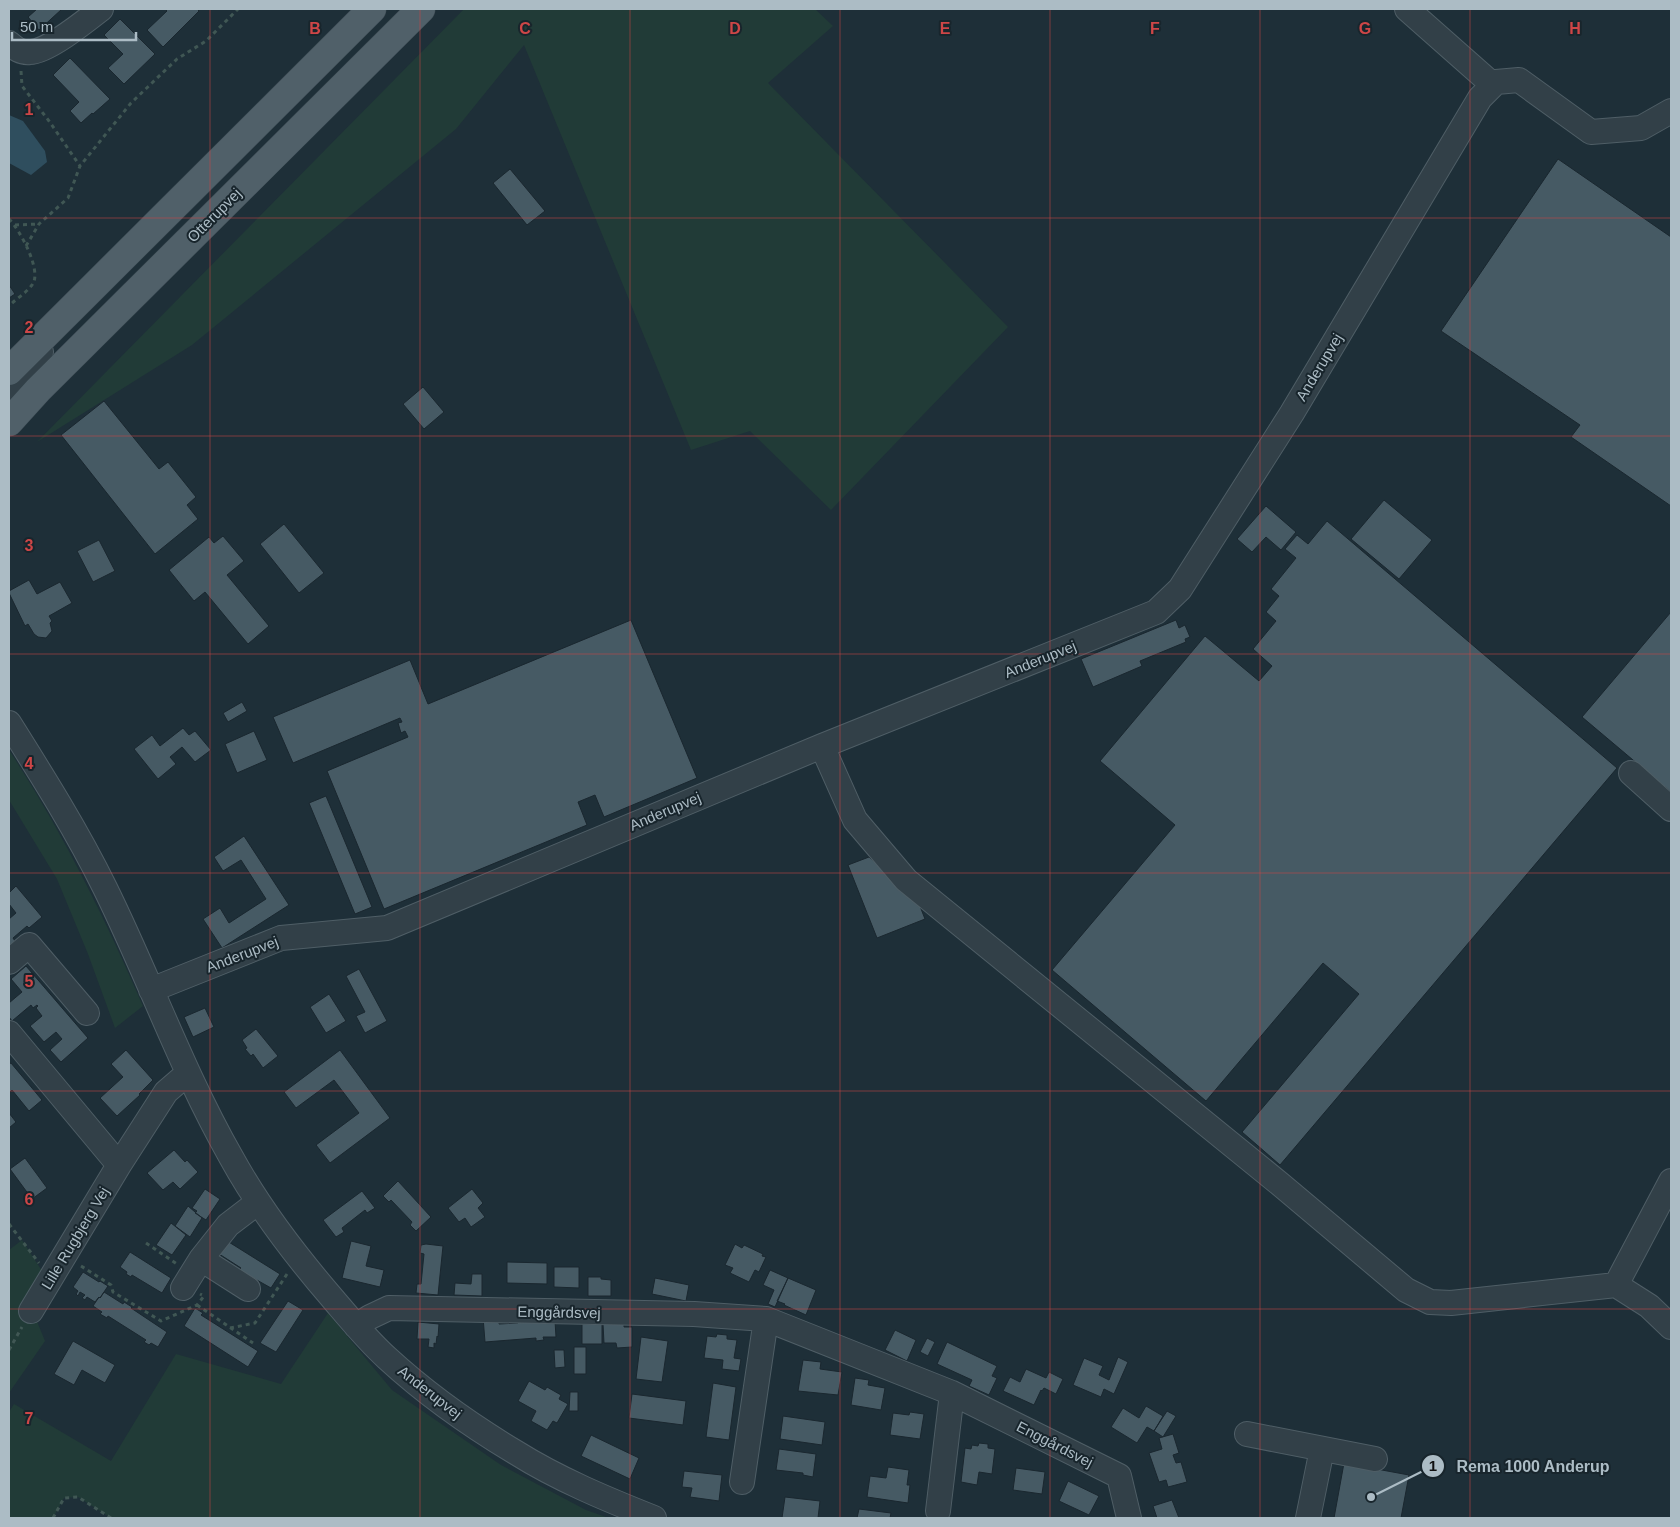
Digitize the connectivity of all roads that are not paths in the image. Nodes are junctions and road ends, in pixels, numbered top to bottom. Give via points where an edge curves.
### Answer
1 (101, 9) edge
2 (372, 9) edge
3 (421, 9) edge
4 (1406, 9) edge
5 (14, 47) edge
6 (1493, 85) junction
7 (1671, 111) edge
8 (73, 308) junction
9 (9, 371) edge
10 (9, 394) edge
11 (9, 422) edge
12 (9, 723) edge
13 (822, 746) junction
14 (1631, 772) dead end
15 (1671, 809) edge
16 (9, 962) edge
17 (151, 990) junction
18 (87, 1013) dead end
19 (11, 1040) edge
20 (188, 1073) junction
21 (119, 1165) junction
22 (1671, 1181) edge
23 (258, 1202) junction
24 (1616, 1285) junction
25 (248, 1290) dead end
26 (31, 1311) road end
27 (766, 1319) junction
28 (356, 1326) junction
29 (1671, 1327) edge
30 (952, 1392) junction
31 (1247, 1434) dead end
32 (1322, 1449) junction
33 (1375, 1459) dead end
34 (742, 1482) dead end
35 (938, 1511) dead end
36 (654, 1518) edge
37 (1129, 1518) edge
38 (1308, 1518) edge

1 - 5 street via 43,50 31,52
2 - 8 main road
3 - 11 main road, Otterupvej
4 - 6 street
6 - 7 street via 1519,80 1591,132 1641,128
6 - 13 street, Anderupvej via 1480,98 1292,413 1180,589 1156,612
8 - 9 main road
8 - 10 street
12 - 17 street, Anderupvej via 71,823 106,888
13 - 17 street, Anderupvej via 387,928 281,938
13 - 24 street via 855,820 906,880 1406,1290 1430,1302 1451,1303
14 - 15 street
16 - 18 street via 29,945
17 - 20 street, Anderupvej
19 - 21 street
20 - 21 street, Lille Rugbjerg Vej via 166,1092
20 - 23 street, Anderupvej via 231,1158
21 - 26 street, Lille Rugbjerg Vej
22 - 24 street
23 - 25 street via 228,1225 191,1282
23 - 28 street, Anderupvej via 298,1258
24 - 29 street via 1649,1306
27 - 28 street, Enggårdsvej via 694,1314 389,1308
27 - 30 street, Enggårdsvej
27 - 34 street
28 - 36 street, Anderupvej via 387,1358 439,1402 515,1453 589,1491
30 - 35 street
30 - 37 street, Enggårdsvej via 1119,1476
31 - 32 street
32 - 33 street
32 - 38 street

